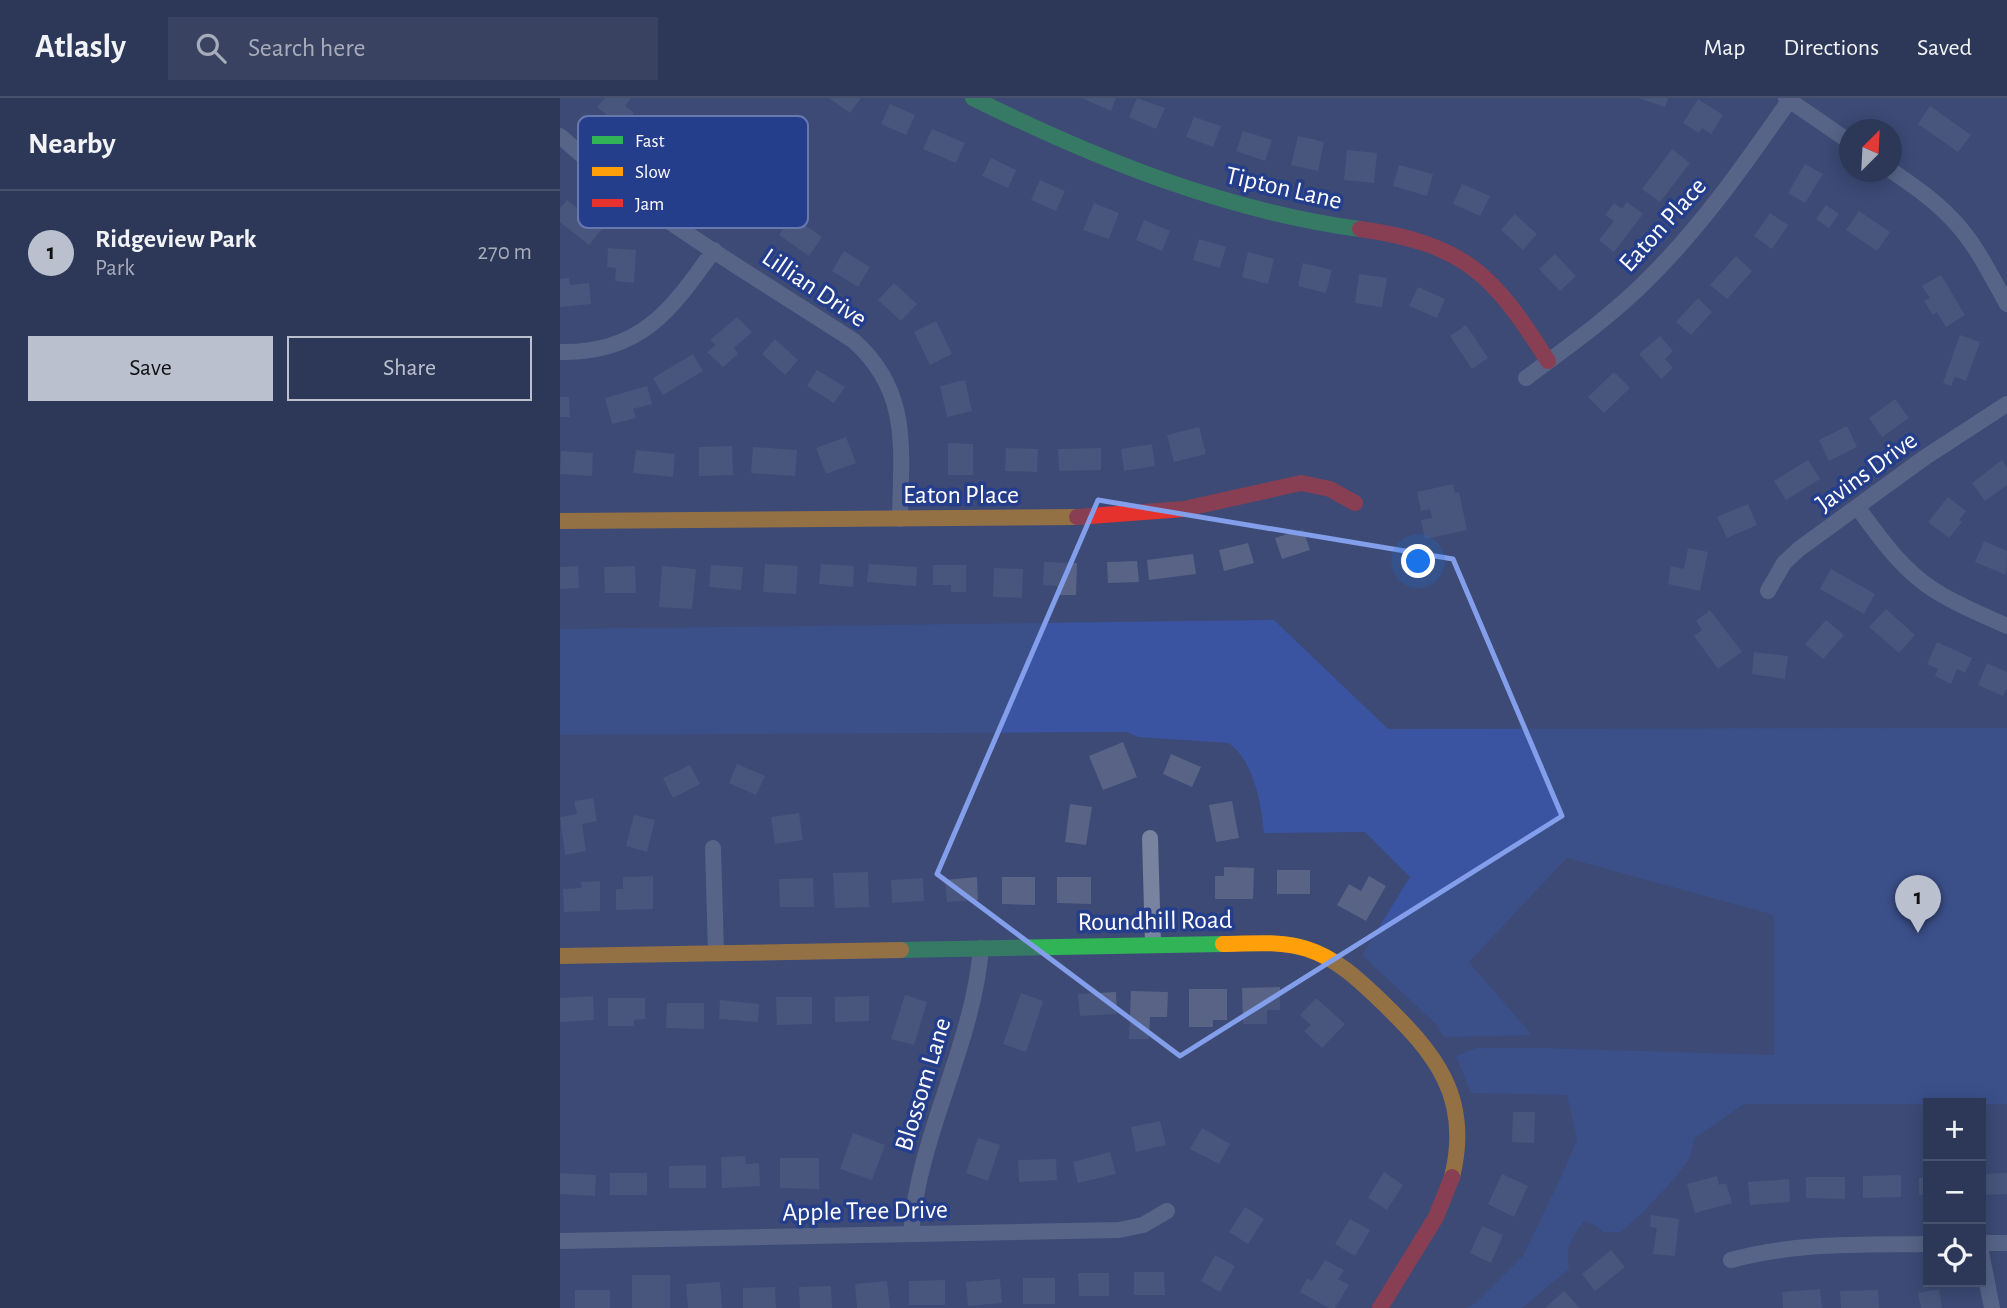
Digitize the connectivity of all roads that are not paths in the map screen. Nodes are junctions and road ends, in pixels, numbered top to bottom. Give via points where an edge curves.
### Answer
1 (973, 98) edge
2 (1789, 99) edge
3 (1839, 134) edge
4 (560, 136) edge
5 (578, 151) edge
6 (1902, 178) edge
7 (682, 228) edge
8 (714, 250) junction
9 (2007, 304) edge
10 (560, 352) edge
11 (1548, 362) junction
12 (1526, 378) dead end
13 (2007, 404) edge
14 (1355, 503) dead end
15 (1858, 508) junction
16 (900, 519) junction
17 (560, 521) edge
18 (1768, 591) dead end
19 (2007, 626) edge
20 (1150, 838) dead end
21 (713, 848) dead end
22 (1153, 944) junction
23 (981, 948) junction
24 (716, 953) junction
25 (560, 956) edge
26 (1167, 1211) dead end
27 (911, 1234) junction
28 (560, 1241) edge
29 (2007, 1242) edge
30 (1986, 1243) edge
31 (1923, 1244) edge
32 (1731, 1260) dead end
33 (1986, 1277) edge
34 (1380, 1308) edge
35 (1992, 1308) edge

1 - 11 street, Tipton Lane via 1079,148 1199,191 1329,224 1404,236 1442,249 1492,285
2 - 3 street
2 - 11 street, Eaton Place via 1725,191 1676,250 1618,307
4 - 5 street, Lillian Drive
6 - 9 street via 1953,219
7 - 8 street, Lillian Drive
8 - 10 street via 680,298 652,324 617,343
8 - 16 street, Lillian Drive via 854,341 877,366 899,415
11 - 12 street, Eaton Place
13 - 15 street, Javins Drive
14 - 16 street, Eaton Place via 1330,488 1301,483 1214,504 1140,514
15 - 18 street, Javins Drive via 1799,549 1784,563
15 - 19 street via 1914,575 1933,590
16 - 17 street, Eaton Place
20 - 22 street
21 - 24 street
22 - 23 street, Roundhill Road
22 - 34 street, Roundhill Road via 1279,943 1313,950 1348,970 1406,1025 1438,1064 1456,1120 1453,1176 1443,1205
23 - 24 street, Roundhill Road
23 - 27 street, Blossom Lane via 976,992 914,1194
24 - 25 street, Roundhill Road
26 - 27 street, Apple Tree Drive via 1143,1225 1119,1230
27 - 28 street, Apple Tree Drive
29 - 30 street
31 - 32 street via 1802,1246
33 - 35 street

